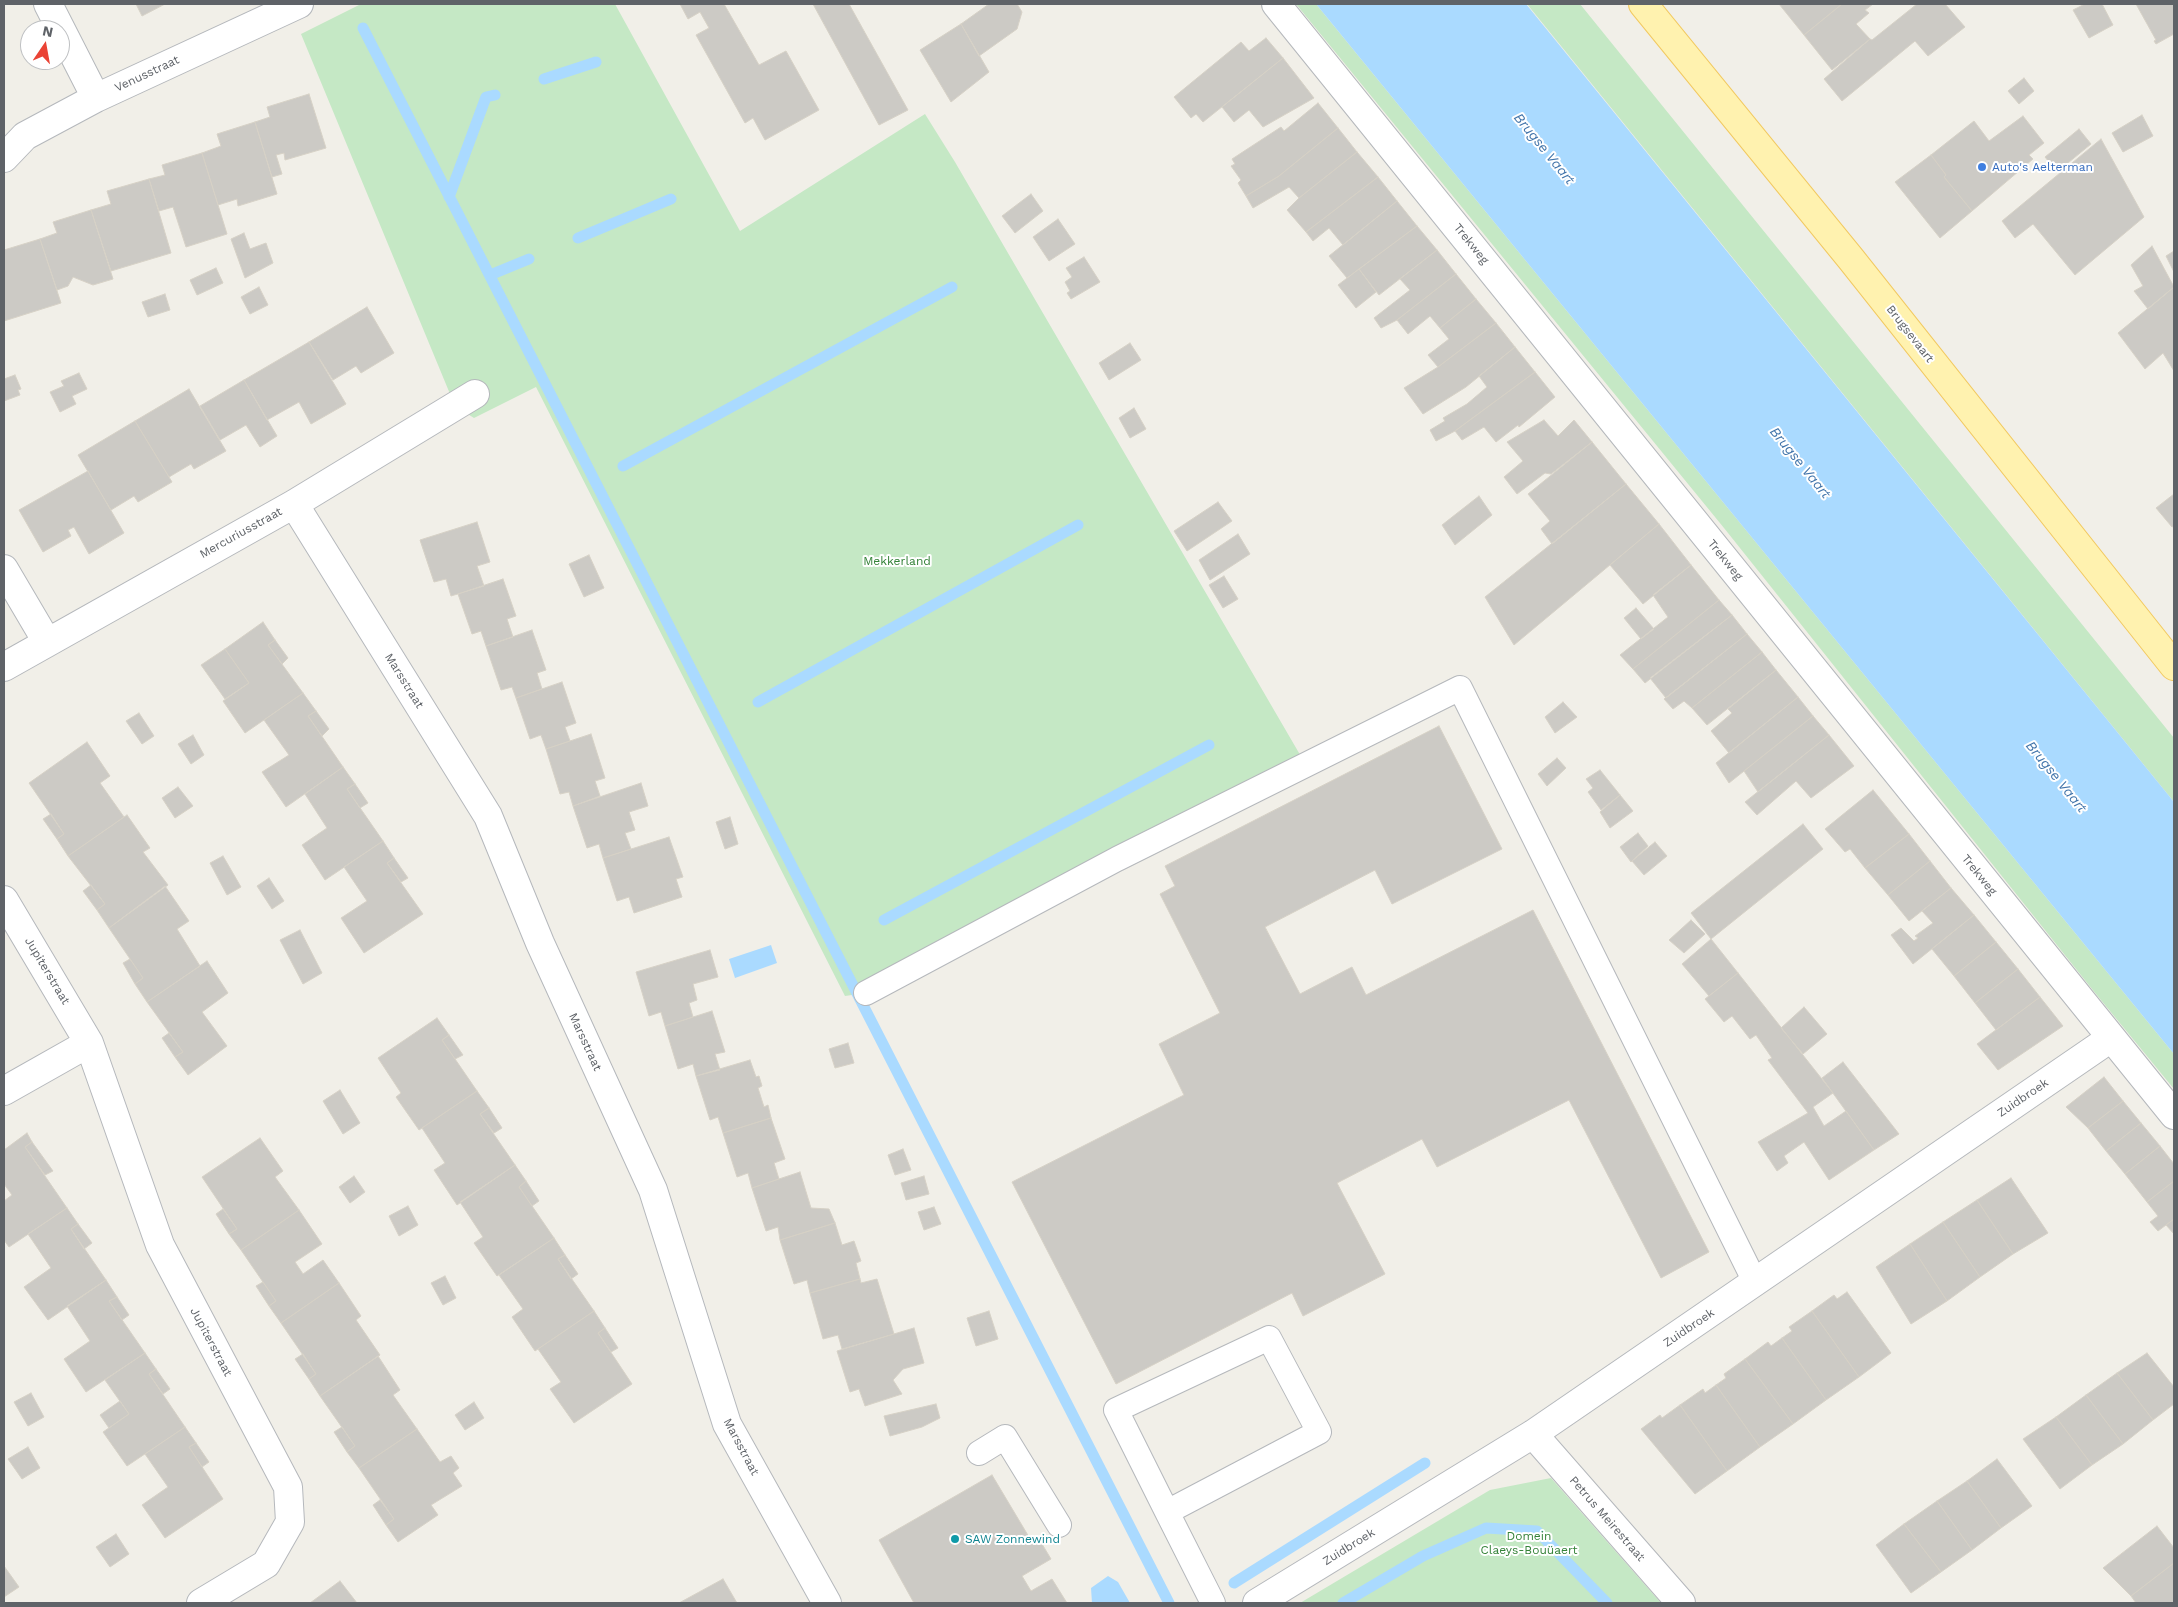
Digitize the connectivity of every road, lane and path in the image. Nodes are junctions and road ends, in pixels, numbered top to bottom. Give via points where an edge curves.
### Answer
1 (48, 4) edge
2 (299, 4) edge
3 (1276, 4) edge
4 (1643, 4) edge
5 (96, 98) junction
6 (4, 158) edge
7 (475, 394) dead end
8 (294, 504) junction
9 (4, 568) edge
10 (47, 642) junction
11 (2174, 666) edge
12 (4, 667) edge
13 (4, 900) edge
14 (866, 994) dead end
15 (2111, 1038) junction
16 (89, 1043) junction
17 (4, 1091) edge
18 (2174, 1115) edge
19 (1755, 1282) junction
20 (1533, 1434) junction
21 (978, 1453) dead end
22 (1167, 1512) junction
23 (1059, 1525) dead end
24 (201, 1603) edge
25 (827, 1603) edge
26 (1213, 1603) edge
27 (1258, 1603) edge
28 (1681, 1603) edge

1 - 5 street
2 - 5 street, Venusstraat
3 - 15 street, Trekweg
4 - 11 main road, Brugsevaart via 1851,259
5 - 6 street, Venusstraat via 25,136
7 - 8 street, Mercuriusstraat
8 - 10 street, Mercuriusstraat
8 - 25 street, Marsstraat via 488,816 540,943 653,1190 727,1424
9 - 10 street
10 - 12 street, Mercuriusstraat
13 - 16 street, Jupiterstraat
14 - 19 lane via 1117,859 1460,688
15 - 18 street, Trekweg
15 - 19 street, Zuidbroek
16 - 17 street
16 - 24 street, Jupiterstraat via 160,1245 288,1487 290,1522 266,1564
19 - 20 street, Zuidbroek
20 - 27 street, Zuidbroek
20 - 28 street, Petrus Meirestraat
21 - 23 lane via 1005,1437
22 - 22 lane via 1116,1410 1268,1338 1319,1432
22 - 26 lane

